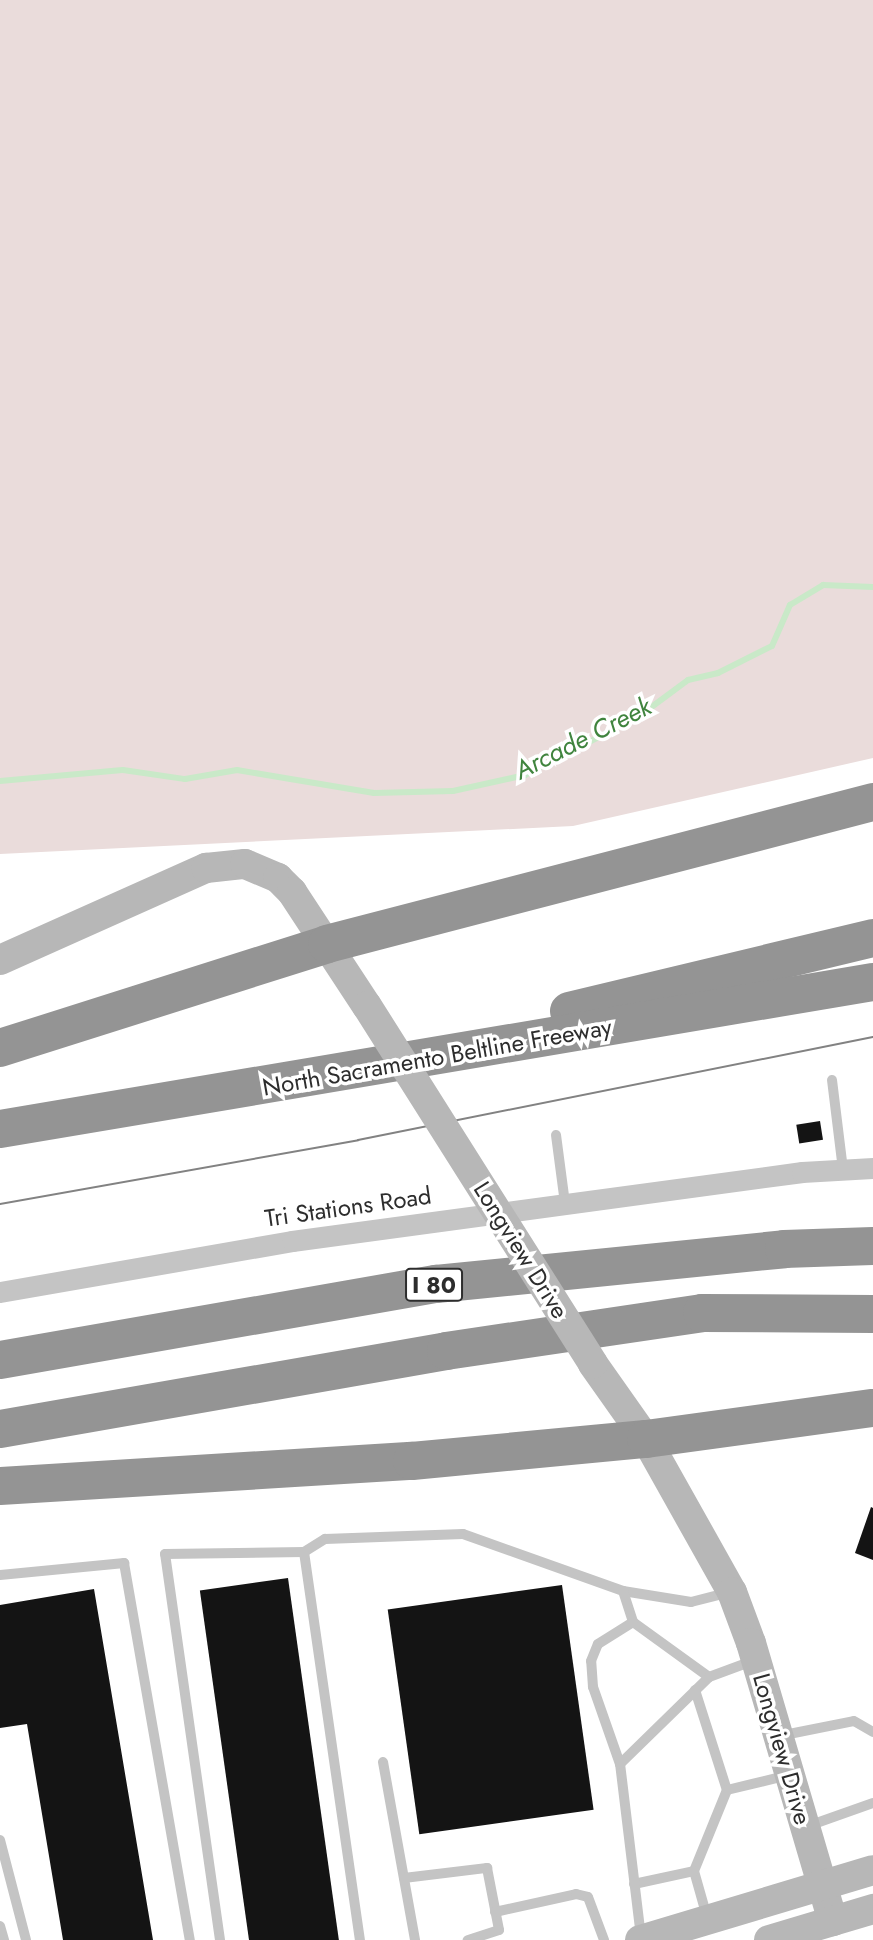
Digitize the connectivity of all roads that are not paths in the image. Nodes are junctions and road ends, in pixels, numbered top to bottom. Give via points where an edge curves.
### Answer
1 (873, 802) edge
2 (873, 938) edge
3 (327, 944) junction
4 (0, 960) edge
5 (873, 982) edge
6 (517, 1044) junction
7 (0, 1048) edge
8 (832, 1080) dead end
9 (0, 1129) edge
10 (556, 1135) dead end
11 (873, 1168) edge
12 (843, 1170) junction
13 (565, 1203) junction
14 (873, 1246) edge
15 (0, 1292) edge
16 (873, 1314) edge
17 (0, 1360) edge
18 (873, 1408) edge
19 (0, 1429) edge
20 (646, 1439) junction
21 (0, 1486) edge
22 (304, 1552) junction
23 (0, 1575) edge
24 (623, 1591) junction
25 (732, 1592) junction
26 (633, 1622) junction
27 (756, 1659) junction
28 (709, 1677) junction
29 (695, 1690) junction
30 (873, 1732) edge
31 (778, 1736) junction
32 (383, 1762) dead end
33 (620, 1764) junction
34 (790, 1775) junction
35 (727, 1790) junction
36 (873, 1803) edge
37 (805, 1827) junction
38 (0, 1840) edge
39 (873, 1870) edge
40 (694, 1871) junction
41 (404, 1878) junction
42 (634, 1884) junction
43 (822, 1885) junction
44 (873, 1909) edge
45 (495, 1912) junction
46 (708, 1920) junction
47 (833, 1921) junction
48 (0, 1926) edge
49 (4, 1940) edge
50 (26, 1940) edge
51 (190, 1940) edge
52 (220, 1940) edge
53 (360, 1940) edge
54 (415, 1940) edge
55 (468, 1940) edge
56 (604, 1940) edge
57 (641, 1940) edge
58 (769, 1940) edge

1 - 3 highway
2 - 6 highway via 569,1011
3 - 4 main road, Longview Drive via 278,878 245,864 225,863
3 - 7 highway
3 - 20 main road, Longview Drive, bridge via 593,1364
5 - 6 highway, North Sacramento Beltline Freeway
6 - 9 highway, North Sacramento Beltline Freeway
8 - 12 lane
10 - 13 lane
11 - 12 street, Tri Stations Road
12 - 13 street, Tri Stations Road
13 - 15 street, Tri Stations Road via 292,1241
14 - 17 highway, I 80 via 784,1249 436,1284
16 - 19 highway via 702,1313 446,1351
18 - 20 highway
20 - 21 highway via 398,1462
20 - 25 main road, Longview Drive
22 - 24 lane via 325,1539 463,1534
22 - 52 lane via 165,1554
22 - 53 lane
23 - 51 lane via 124,1563
24 - 25 lane via 691,1602
24 - 26 lane
25 - 27 main road, Longview Drive
26 - 28 lane
26 - 33 lane via 598,1644 591,1661 593,1687
27 - 28 lane
27 - 31 main road, Longview Drive
28 - 29 lane
29 - 33 lane
29 - 35 lane
30 - 31 lane via 854,1721
31 - 34 main road, Longview Drive
32 - 41 lane
33 - 42 lane
34 - 35 lane
34 - 37 main road, Longview Drive
35 - 40 lane
36 - 37 lane
37 - 43 main road, Longview Drive
38 - 50 lane
39 - 43 main road
40 - 42 lane
40 - 46 lane
41 - 45 lane via 487,1868
41 - 54 lane
42 - 57 lane
43 - 46 main road
43 - 47 main road, Longview Drive
44 - 47 main road
45 - 55 lane via 499,1930
45 - 56 lane via 576,1894 588,1897
46 - 57 main road
47 - 58 main road
48 - 49 lane

